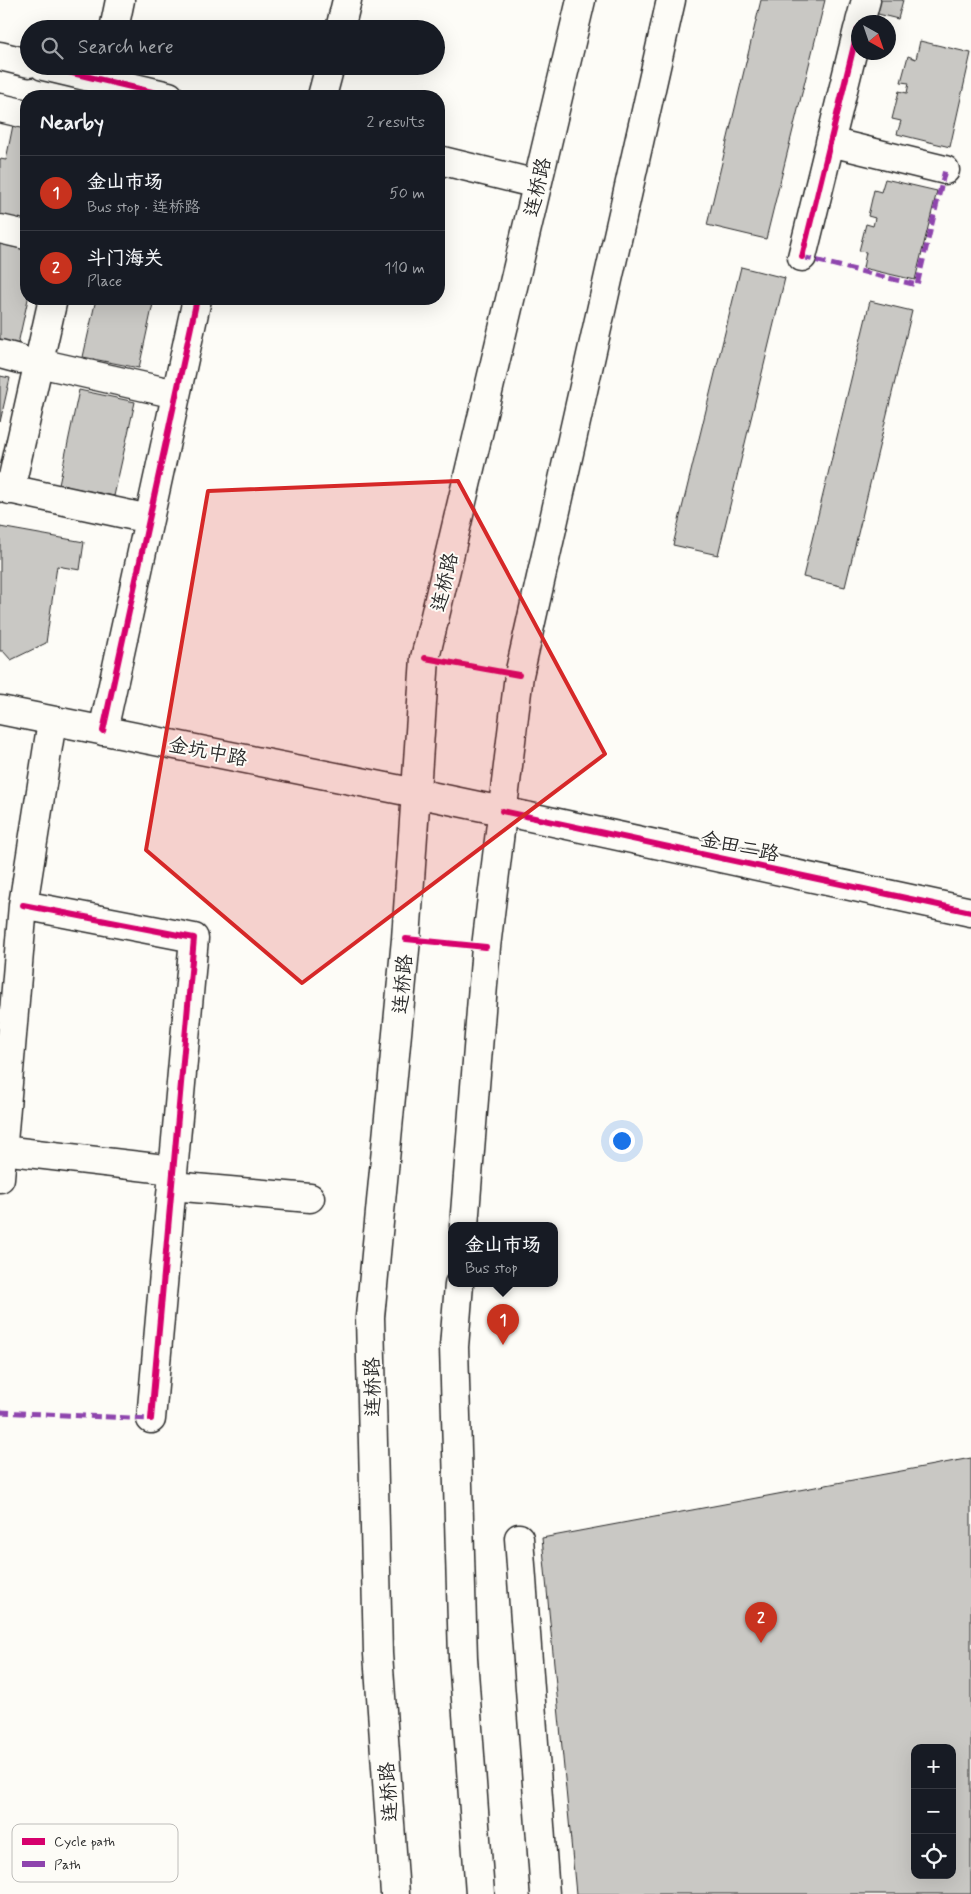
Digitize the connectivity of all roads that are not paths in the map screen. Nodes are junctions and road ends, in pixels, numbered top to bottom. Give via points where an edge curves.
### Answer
1 (120, 0) edge
2 (347, 0) edge
3 (581, 0) edge
4 (671, 0) edge
5 (866, 0) edge
6 (862, 15) edge
7 (116, 20) edge
8 (342, 20) edge
9 (0, 56) edge
10 (851, 57) edge
11 (20, 61) edge
12 (78, 75) edge
13 (328, 75) edge
14 (102, 81) edge
15 (142, 90) edge
16 (324, 90) edge
17 (0, 108) edge
18 (20, 113) edge
19 (830, 142) junction
20 (445, 161) edge
21 (945, 170) dead end
22 (538, 184) junction
23 (0, 229) edge
24 (20, 234) edge
25 (802, 257) dead end
26 (50, 305) edge
27 (196, 305) edge
28 (19, 359) edge
29 (176, 394) junction
30 (5, 489) edge
31 (149, 519) junction
32 (0, 710) edge
33 (52, 721) junction
34 (103, 731) junction
35 (416, 793) junction
36 (502, 811) junction
37 (23, 905) junction
38 (971, 912) edge
39 (2, 1150) junction
40 (0, 1178) edge
41 (172, 1178) junction
42 (310, 1198) dead end
43 (464, 1222) edge
44 (459, 1287) edge
45 (151, 1419) dead end
46 (519, 1538) dead end
47 (395, 1894) edge
48 (480, 1894) edge
49 (546, 1894) edge

1 - 7 main road
2 - 8 main road
3 - 22 main road, 连桥路
4 - 36 main road via 519,675
5 - 6 main road
9 - 11 main road
10 - 19 main road
12 - 14 main road
13 - 16 main road
14 - 15 main road
17 - 18 main road
19 - 21 main road
19 - 25 main road
20 - 22 main road
22 - 35 main road, 连桥路 via 425,658
23 - 24 main road
26 - 28 main road
27 - 29 main road
28 - 29 main road
28 - 30 main road
29 - 31 main road
30 - 31 main road
31 - 34 main road
32 - 33 main road, 金坑中路
33 - 34 main road, 金坑中路
33 - 37 main road
34 - 35 main road, 金坑中路
35 - 36 main road, 金坑中路
35 - 47 main road, 连桥路 via 406,939 370,1317 378,1654
36 - 38 main road, 金田二路
36 - 43 main road via 486,947
37 - 39 main road
37 - 41 main road via 194,938
39 - 40 main road
39 - 41 main road
41 - 42 main road
41 - 45 main road
44 - 48 main road via 454,1347 463,1658
46 - 49 main road

